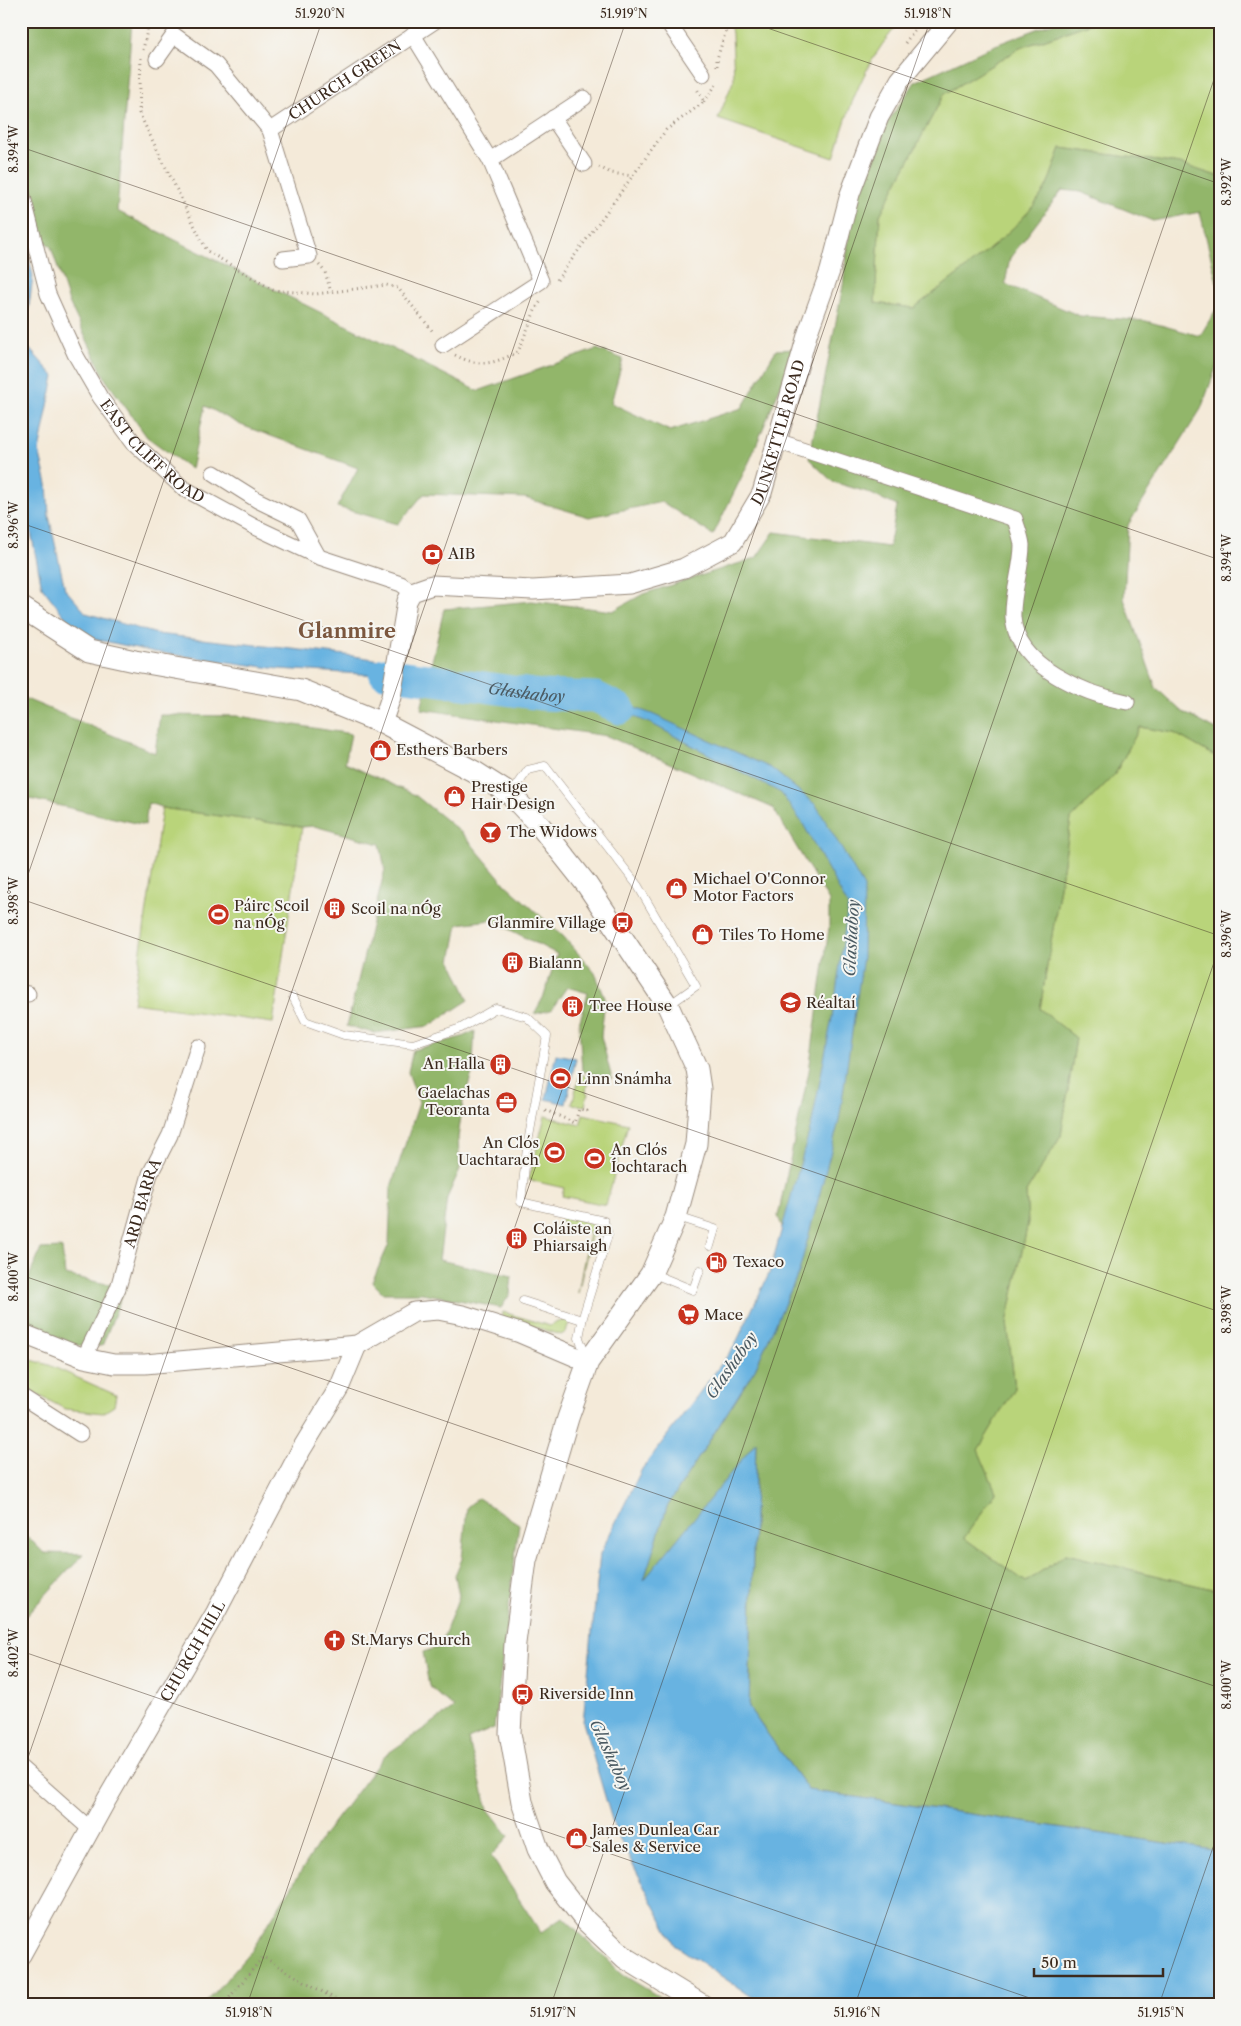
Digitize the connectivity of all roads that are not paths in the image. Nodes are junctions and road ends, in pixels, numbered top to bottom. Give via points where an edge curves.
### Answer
1 (435, 21) edge
2 (667, 21) edge
3 (949, 21) edge
4 (413, 35) junction
5 (157, 59) dead end
6 (703, 74) road end
7 (584, 98) dead end
8 (552, 118) junction
9 (275, 126) junction
10 (490, 160) junction
11 (584, 164) road end
12 (21, 189) edge
13 (283, 259) dead end
14 (443, 345) road end
15 (777, 441) junction
16 (214, 473) dead end
17 (318, 556) junction
18 (409, 597) junction
19 (21, 607) edge
20 (1127, 702) dead end
21 (382, 723) junction
22 (511, 795) junction
23 (293, 997) dead end
24 (668, 1006) junction
25 (198, 1047) dead end
26 (676, 1217) junction
27 (710, 1246) dead end
28 (700, 1270) dead end
29 (651, 1274) junction
30 (523, 1301) dead end
31 (582, 1320) junction
32 (21, 1334) edge
33 (357, 1345) junction
34 (84, 1358) junction
35 (588, 1362) junction
36 (21, 1396) edge
37 (80, 1434) dead end
38 (21, 1768) edge
39 (90, 1829) junction
40 (21, 1955) edge
41 (702, 2005) edge

1 - 4 street, CHURCH GREEN
2 - 6 street
3 - 15 street, DUNKETTLE ROAD via 900,80 879,117 850,194 830,271 808,332
4 - 9 street, CHURCH GREEN
4 - 10 street
5 - 9 street via 174,35 216,65
7 - 8 street
8 - 10 street
8 - 11 street
9 - 13 street via 309,256
10 - 14 street via 541,280
12 - 17 street, EAST CLIFF ROAD via 48,294 75,354 100,397 135,444 183,488
15 - 18 street, DUNKETTLE ROAD via 762,493 733,542 684,568 630,584 533,590 432,585
15 - 20 street via 1016,519 1022,544 1013,618 1022,648 1053,673 1079,688
16 - 17 street via 257,500 298,520
17 - 18 street, EAST CLIFF ROAD via 401,584
18 - 21 street via 391,697
19 - 21 main road via 89,651 301,690
21 - 22 main road via 475,772
22 - 24 main road via 587,885
22 - 24 lane via 528,770 545,766 638,886 696,986
23 - 31 lane via 305,1021 344,1035 413,1044 461,1028 496,1008 527,1017 547,1036 520,1202 604,1221 608,1235
24 - 26 main road via 697,1069 700,1088 696,1144
25 - 34 street, ARD BARRA via 170,1135 150,1174 118,1288
26 - 27 lane via 715,1229
26 - 29 main road
28 - 29 lane via 693,1290
29 - 35 main road
30 - 31 lane
31 - 35 lane via 580,1338
32 - 34 street
33 - 34 street via 145,1364 114,1364
33 - 35 street via 414,1312 438,1310 520,1333
33 - 39 street, CHURCH HILL via 340,1386 296,1459 243,1562
35 - 41 main road via 526,1560 515,1643 510,1733 522,1802 538,1849 555,1882 585,1920 625,1958
36 - 37 street
38 - 39 street
39 - 40 street, CHURCH HILL

